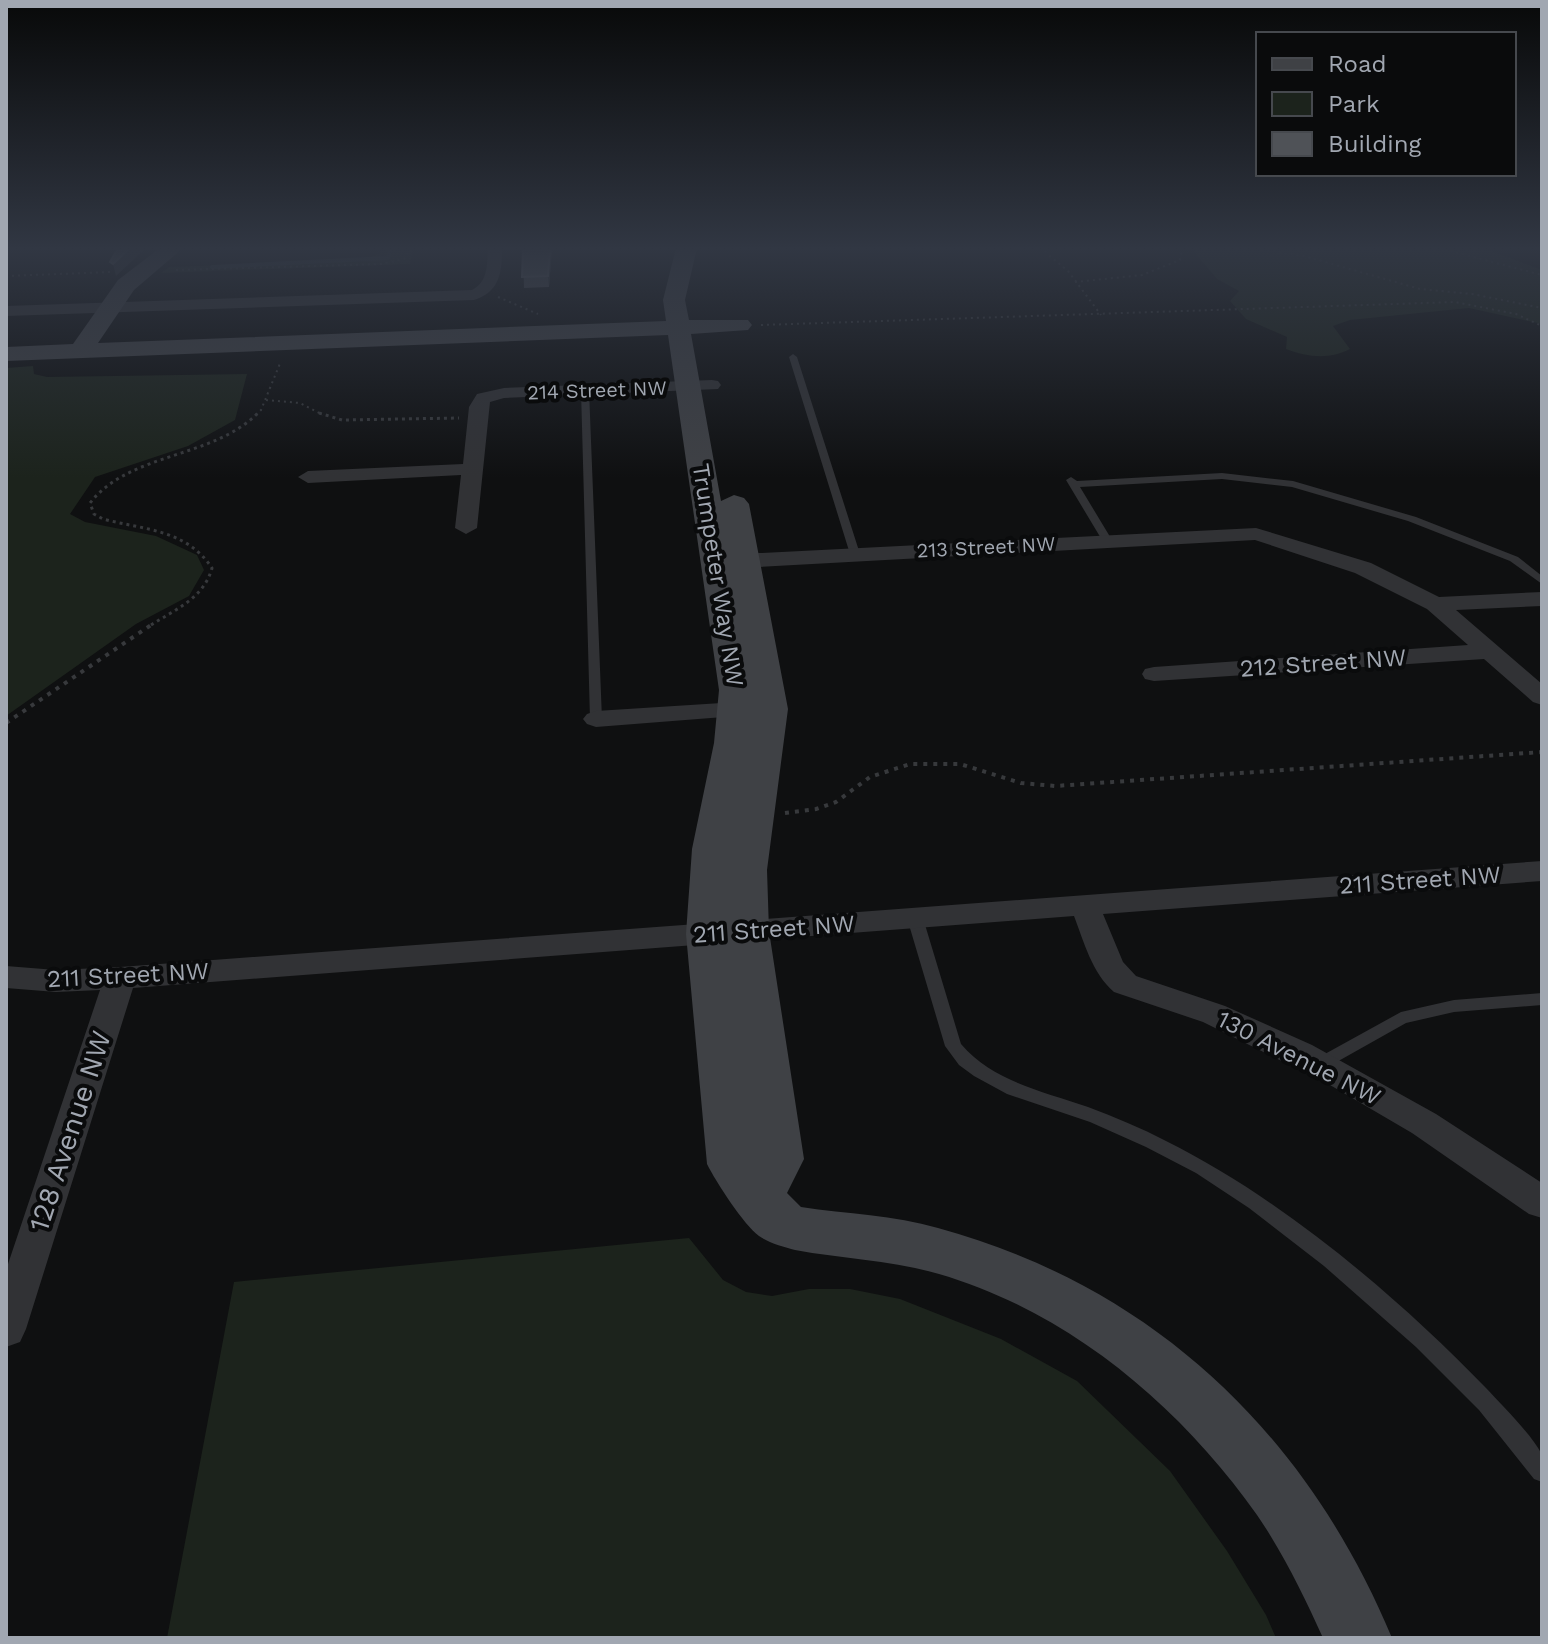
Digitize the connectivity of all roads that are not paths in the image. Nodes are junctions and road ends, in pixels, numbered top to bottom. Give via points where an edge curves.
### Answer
1 (99, 325) edge
2 (689, 325) junction
3 (740, 325) road end
4 (81, 350) junction
5 (6, 354) edge
6 (793, 357) dead end
7 (700, 385) junction
8 (585, 390) junction
9 (472, 469) junction
10 (308, 477) dead end
11 (466, 528) dead end
12 (1107, 540) junction
13 (855, 554) junction
14 (731, 562) junction
15 (1542, 581) edge
16 (1542, 599) edge
17 (1435, 604) junction
18 (1492, 651) junction
19 (1154, 674) dead end
20 (1542, 697) edge
21 (753, 709) junction
22 (596, 719) joint
23 (1542, 871) edge
24 (1084, 905) junction
25 (915, 918) junction
26 (747, 931) junction
27 (708, 934) junction
28 (6, 977) edge
29 (120, 978) junction
30 (1542, 999) edge
31 (1320, 1064) junction
32 (758, 1199) junction
33 (1541, 1200) edge
34 (6, 1329) edge
35 (1542, 1472) edge
36 (1358, 1638) edge

1 - 4 street
2 - 3 street
2 - 4 street
2 - 7 street, Trumpeter Way NW
4 - 5 street
6 - 13 lane
7 - 8 street, 214 Street NW
7 - 14 street, Trumpeter Way NW
8 - 9 street, 214 Street NW via 496,394 480,408
8 - 22 lane
9 - 10 street
9 - 11 street
12 - 13 street, 213 Street NW
12 - 15 lane via 1072,482 1222,476 1293,484 1427,524 1514,559
12 - 17 street, 213 Street NW via 1256,534 1363,568
13 - 14 street, 213 Street NW
14 - 21 street, Trumpeter Way NW via 735,672
16 - 17 street
17 - 18 street, 213 Street NW
18 - 19 street, 212 Street NW
18 - 20 street, 213 Street NW
21 - 22 street
21 - 26 street, Trumpeter Way NW
21 - 27 street, Trumpeter Way NW via 710,861
23 - 24 street, 211 Street NW
24 - 25 street, 211 Street NW
24 - 31 street, 130 Avenue NW via 1117,977 1270,1037
25 - 26 street, 211 Street NW
25 - 35 lane via 953,1046 965,1064 1173,1152 1313,1242 1444,1358
26 - 27 street, 211 Street NW
26 - 32 street, Trumpeter Way NW via 778,1159
27 - 29 street, 211 Street NW
27 - 32 street, Trumpeter Way NW via 733,1164
28 - 29 street, 211 Street NW
29 - 34 street, 128 Avenue NW
30 - 31 lane via 1454,1006 1401,1018
31 - 33 street, 130 Avenue NW via 1436,1130
32 - 36 street, Trumpeter Way NW via 777,1220 795,1228 937,1250 1005,1272 1077,1306 1151,1358 1215,1420 1279,1495

